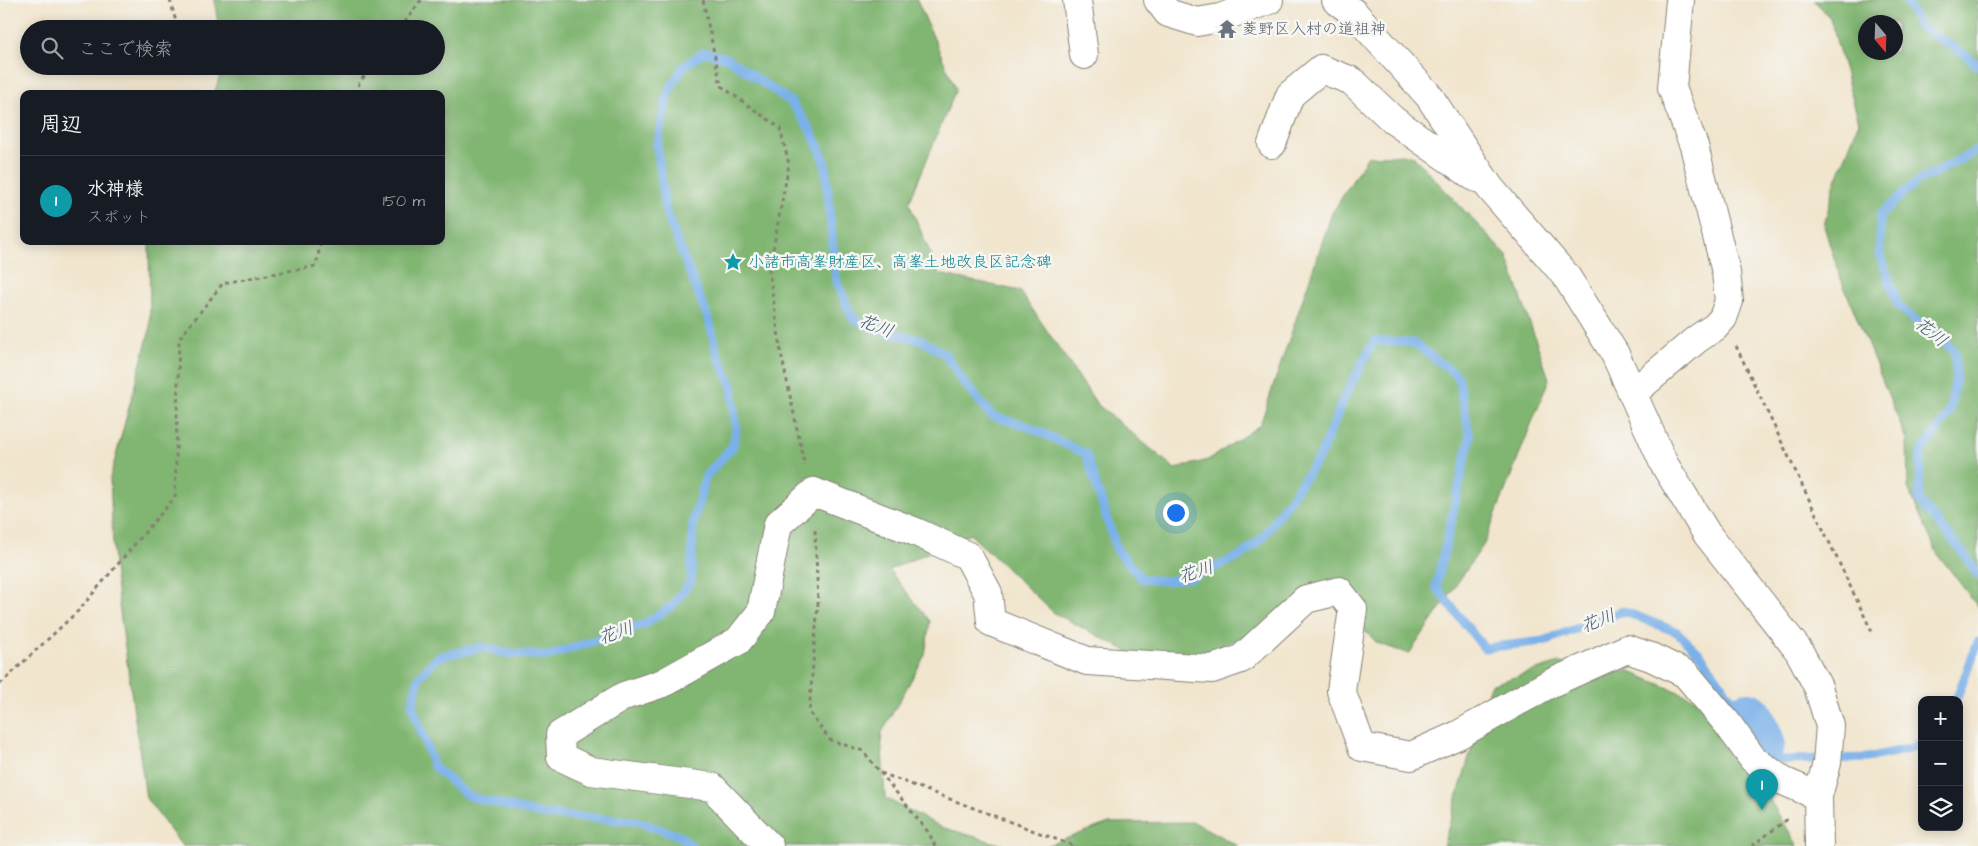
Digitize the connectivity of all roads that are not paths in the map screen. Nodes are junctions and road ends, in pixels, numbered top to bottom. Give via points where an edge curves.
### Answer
1 (1077, 0) edge
2 (1158, 0) edge
3 (1336, 0) edge
4 (1680, 0) edge
5 (1258, 2) edge
6 (1084, 55) dead end
7 (1272, 144) dead end
8 (1490, 188) junction
9 (1634, 392) junction
10 (1818, 796) junction
11 (769, 846) edge
12 (1819, 846) edge

1 - 6 street
2 - 5 street via 1168,13 1197,22 1220,18
3 - 8 street via 1354,13 1428,96
4 - 9 street via 1672,88 1694,146 1726,272 1729,301 1723,318 1715,327
7 - 8 street via 1290,95 1321,69 1352,82 1393,120
8 - 9 street via 1566,276 1615,354
9 - 10 street via 1664,464 1707,534 1799,651 1818,687 1830,726 1827,763
10 - 11 street via 1783,781 1753,759 1686,674 1626,649 1557,680 1411,756 1362,748 1341,691 1353,609 1340,591 1306,599 1241,659 1212,669 1087,661 991,622 988,593 968,556 814,492 778,524 761,612 738,641 663,683 624,696 560,735 561,757 591,771 712,787
10 - 12 street

